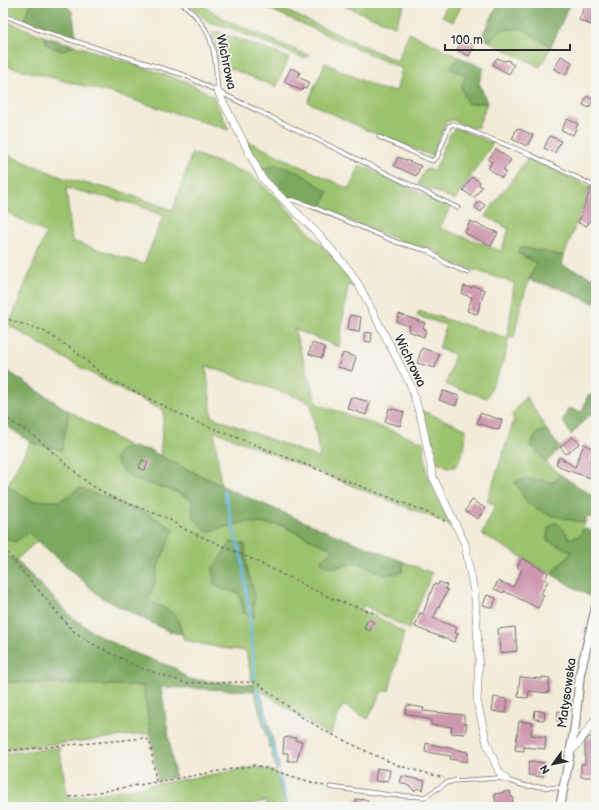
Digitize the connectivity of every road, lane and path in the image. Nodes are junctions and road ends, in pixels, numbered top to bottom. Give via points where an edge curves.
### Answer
1 (182, 3) edge
2 (3, 15) edge
3 (218, 92) junction
4 (379, 137) dead end
5 (596, 187) edge
6 (286, 200) junction
7 (458, 208) dead end
8 (468, 273) dead end
9 (3, 318) edge
10 (3, 416) edge
11 (457, 527) junction
12 (3, 548) edge
13 (596, 607) edge
14 (374, 613) dead end
15 (596, 718) edge
16 (3, 751) edge
17 (569, 754) junction
18 (506, 779) junction
19 (453, 781) junction
20 (156, 782) junction
21 (563, 785) junction
22 (330, 787) joint
23 (70, 797) dead end
24 (560, 807) edge

1 - 3 lane, Wichrowa via 198,17 211,39
2 - 3 lane via 42,31 184,75
3 - 6 street, Wichrowa via 262,178
3 - 7 lane
4 - 5 lane via 432,161 437,157 449,126 453,124 529,154
6 - 8 lane via 316,208 396,242 429,251 447,264
6 - 11 street, Wichrowa via 349,270 360,287 411,386 422,422 432,477
9 - 11 path via 42,330 71,348 107,378 192,420 424,511
10 - 14 path via 33,436 88,484 109,496 169,519 184,529 330,598
11 - 18 street, Wichrowa via 465,544 474,598 479,658 477,701 481,722 494,763 498,772
12 - 19 path via 72,630 92,644 138,667 186,683 256,682 303,718 329,733 400,766
13 - 17 street, Matysowska via 580,674 575,726
15 - 17 street
16 - 20 path via 146,738 150,742
17 - 21 street, Matysowska
18 - 19 lane
18 - 21 lane via 526,786
19 - 22 lane via 425,797
20 - 22 path via 255,765
20 - 23 path
21 - 24 street, Matysowska

